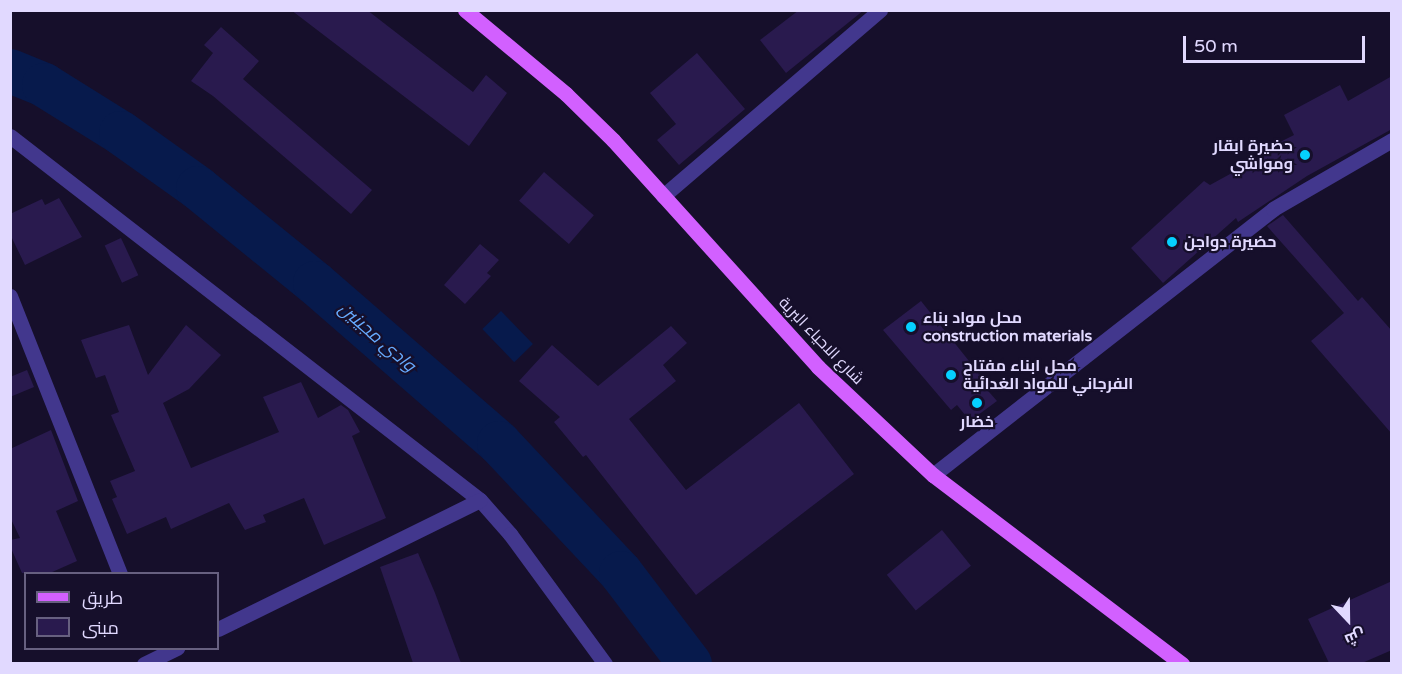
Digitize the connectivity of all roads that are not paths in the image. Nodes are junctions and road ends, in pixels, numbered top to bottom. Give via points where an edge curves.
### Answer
1 (465, 10) edge
2 (880, 10) edge
3 (10, 136) edge
4 (1392, 140) edge
5 (663, 196) junction
6 (10, 296) edge
7 (933, 475) junction
8 (480, 500) junction
9 (120, 572) edge
10 (219, 629) edge
11 (171, 650) edge
12 (148, 657) edge
13 (605, 663) edge
14 (1182, 663) edge

1 - 5 main road, شارع الاحياء البرية via 566,94
2 - 5 street
3 - 8 street
4 - 7 street via 1273,209
5 - 7 main road, شارع الاحياء البرية via 818,367
6 - 9 street
7 - 14 main road, شارع الاحياء البرية
8 - 10 street
8 - 13 street via 510,534
11 - 12 street

